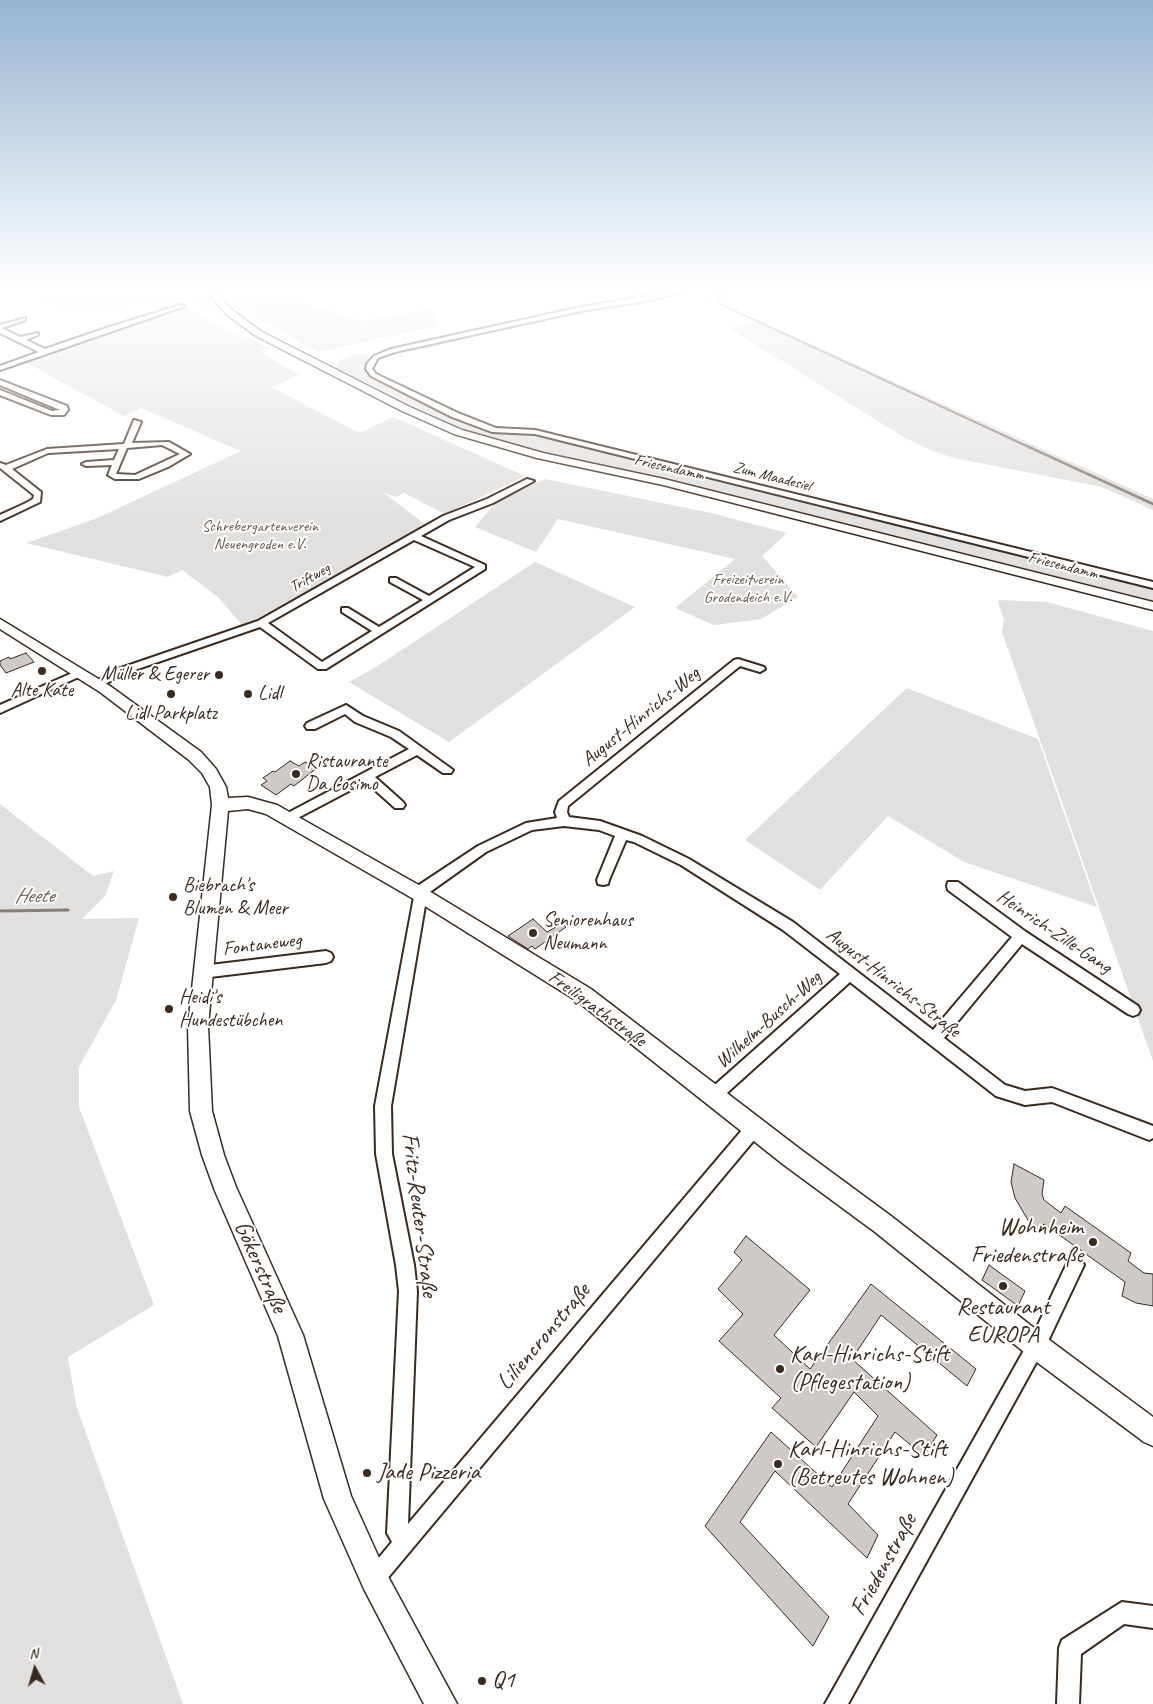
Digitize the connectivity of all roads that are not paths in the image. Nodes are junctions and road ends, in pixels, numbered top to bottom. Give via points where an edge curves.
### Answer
1 (329, 370) edge
2 (369, 370) edge
3 (0, 382) edge
4 (0, 392) edge
5 (137, 422) dead end
6 (126, 445) junction
7 (117, 462) junction
8 (86, 464) dead end
9 (3, 467) edge
10 (530, 481) dead end
11 (0, 518) edge
12 (413, 536) junction
13 (393, 580) dead end
14 (1153, 586) edge
15 (430, 600) junction
16 (1153, 606) edge
17 (345, 610) dead end
18 (0, 623) edge
19 (262, 623) junction
20 (380, 632) junction
21 (760, 669) dead end
22 (78, 672) junction
23 (97, 684) junction
24 (0, 709) edge
25 (311, 726) dead end
26 (418, 749) junction
27 (447, 770) dead end
28 (367, 776) junction
29 (220, 805) junction
30 (399, 805) dead end
31 (288, 818) junction
32 (564, 822) junction
33 (622, 834) junction
34 (603, 880) dead end
35 (953, 886) dead end
36 (420, 894) junction
37 (1021, 936) junction
38 (326, 957) dead end
39 (202, 972) junction
40 (850, 974) junction
41 (1133, 1010) dead end
42 (934, 1039) junction
43 (713, 1096) junction
44 (754, 1128) junction
45 (1149, 1132) dead end
46 (1074, 1265) dead end
47 (1036, 1346) junction
48 (1153, 1433) edge
49 (404, 1542) junction
50 (374, 1579) junction
51 (1153, 1617) edge
52 (441, 1704) edge
53 (836, 1704) edge
54 (1068, 1704) edge

1 - 16 main road, Friesendamm via 458,432 541,456 664,482
2 - 14 street, Zum Maadesiel via 373,375 455,415 495,430 534,432
3 - 4 street via 64,410 51,413
5 - 6 street
6 - 7 street
6 - 7 street via 169,444 186,454 136,476 112,475
6 - 9 street via 47,451
7 - 8 street
9 - 11 street via 38,494 37,500
10 - 12 street, Triftweg
12 - 15 street via 482,567
12 - 19 street, Triftweg
13 - 15 street
15 - 20 street
17 - 20 street
18 - 22 main road
19 - 20 street via 322,667
19 - 23 street, Triftweg via 122,671
21 - 32 street, August-Hinrichs-Weg via 738,662 562,804
22 - 23 main road
22 - 24 street
23 - 29 main road via 195,756 214,778
25 - 26 street via 346,709
26 - 27 street
26 - 28 street
28 - 30 street
28 - 31 street
29 - 31 main road, Freiligrathstraße via 259,805
29 - 39 main road, Gökerstraße
31 - 36 main road, Freiligrathstraße
32 - 33 street, August-Hinrichs-Straße via 600,826
32 - 36 street, August-Hinrichs-Straße via 530,826 482,849
33 - 34 street
33 - 40 street, August-Hinrichs-Straße via 685,862 788,926
35 - 37 street, Heinrich-Zille-Gang
36 - 43 main road, Freiligrathstraße via 584,996
36 - 49 street, Fritz-Reuter-Straße via 383,1106 384,1154 406,1265 408,1291 397,1533
37 - 41 street, Heinrich-Zille-Gang
37 - 42 street
38 - 39 street, Fontaneweg
39 - 50 main road, Gökerstraße via 198,1090 213,1156 290,1335 338,1499
40 - 42 street, August-Hinrichs-Straße
40 - 43 street, Wilhelm-Busch-Weg
42 - 45 street, August-Hinrichs-Straße via 1001,1091 1025,1098 1052,1095
43 - 44 main road, Freiligrathstraße
44 - 47 main road, Freiligrathstraße via 883,1224
44 - 49 street, Liliencronstraße
46 - 47 street, Friedenstraße
47 - 48 main road, Freiligrathstraße
47 - 53 street, Friedenstraße
49 - 50 street, Liliencronstraße
50 - 52 main road, Gökerstraße
51 - 54 street via 1122,1612 1070,1648

